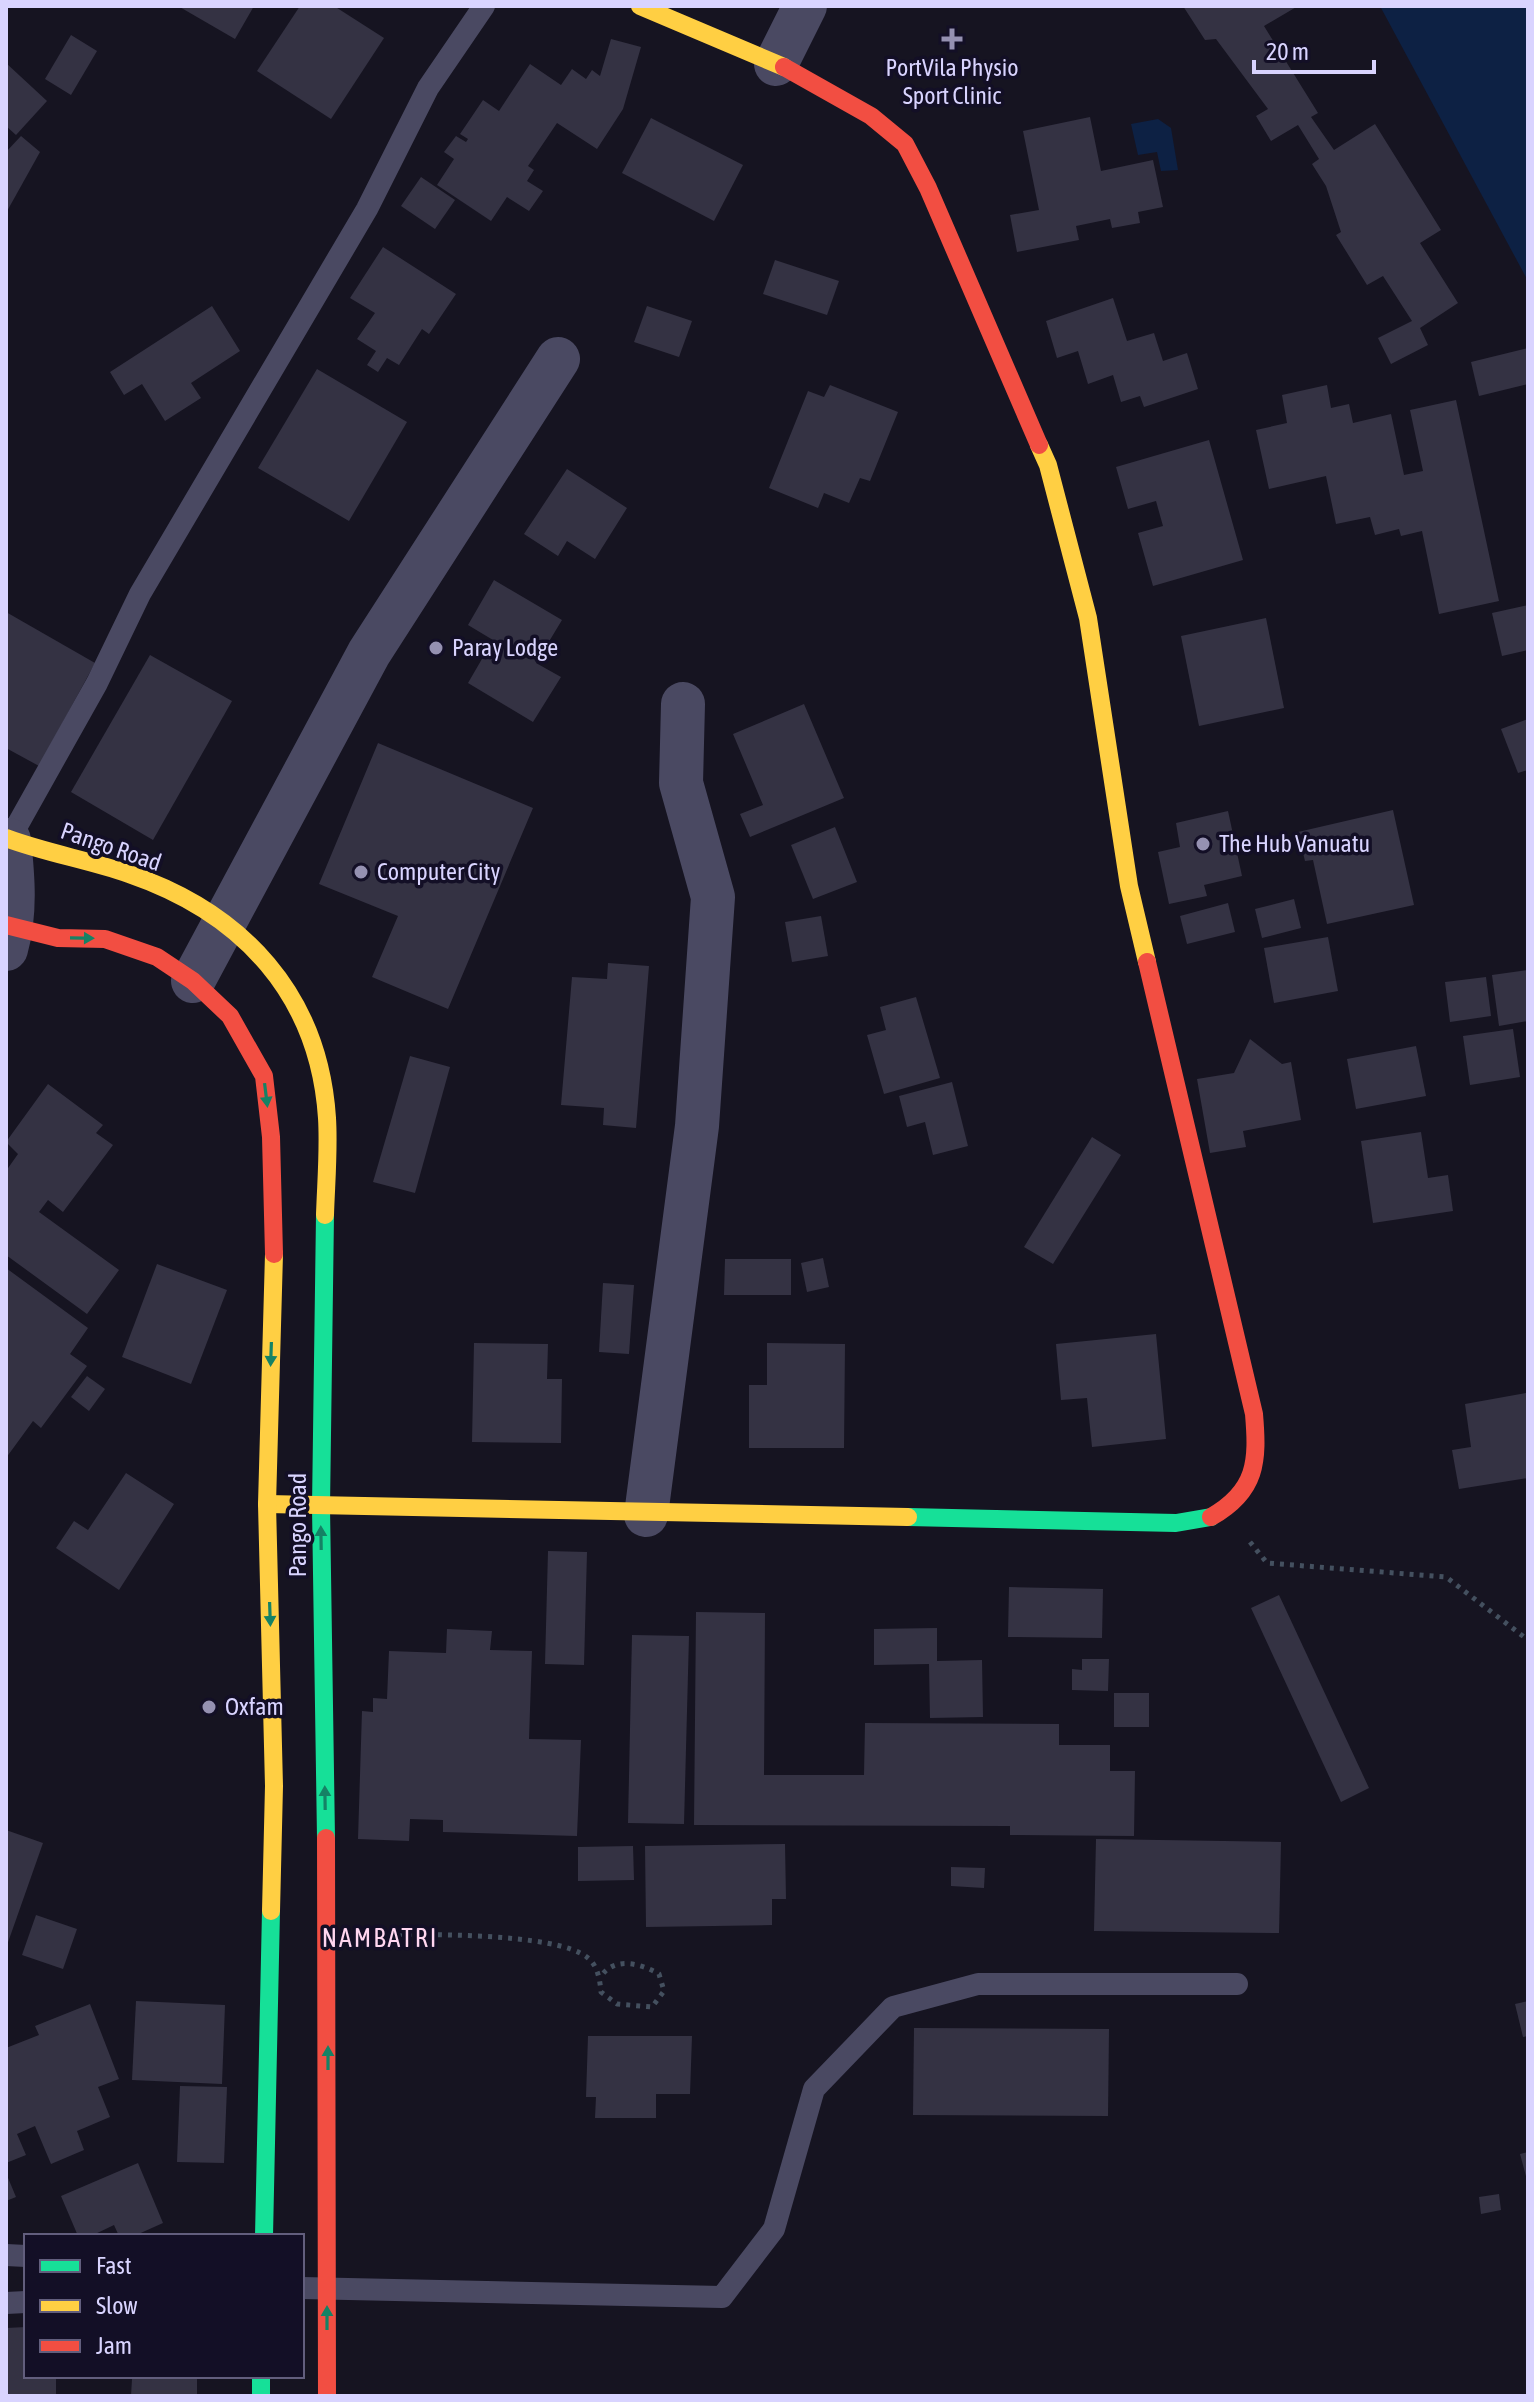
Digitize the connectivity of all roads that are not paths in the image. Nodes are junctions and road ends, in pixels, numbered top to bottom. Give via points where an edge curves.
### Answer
1 (484, 6) edge
2 (640, 6) edge
3 (805, 6) edge
4 (776, 64) junction
5 (558, 359) dead end
6 (683, 704) dead end
7 (7, 839) edge
8 (225, 923) junction
9 (8, 933) edge
10 (193, 981) junction
11 (267, 1504) junction
12 (321, 1507) junction
13 (646, 1515) junction
14 (1237, 1984) dead end
15 (264, 2234) edge
16 (304, 2288) edge
17 (327, 2289) junction
18 (327, 2396) edge

1 - 7 lane via 428,88 367,209 140,594 51,770
2 - 4 street
3 - 4 street
4 - 13 street via 871,116 905,144 1048,465 1088,618 1129,886 1254,1414 1258,1457 1244,1491 1205,1521
5 - 8 street via 369,653
6 - 13 street via 681,783 713,897 697,1126
7 - 8 street, Pango Road via 146,880
7 - 9 street via 13,877
8 - 10 street
8 - 12 street, Pango Road via 275,972 300,1008 319,1060 327,1117
9 -> 10 street, Pango Road via 105,939 157,957
10 -> 11 street, Pango Road via 230,1016 264,1076 274,1254
11 - 12 street
11 -> 15 street, Pango Road via 274,1786
12 - 13 street
17 -> 12 street, Pango Road
14 - 17 lane via 978,1984 893,2007 814,2089 774,2229 722,2297
16 - 17 lane
18 -> 17 street, Pango Road

